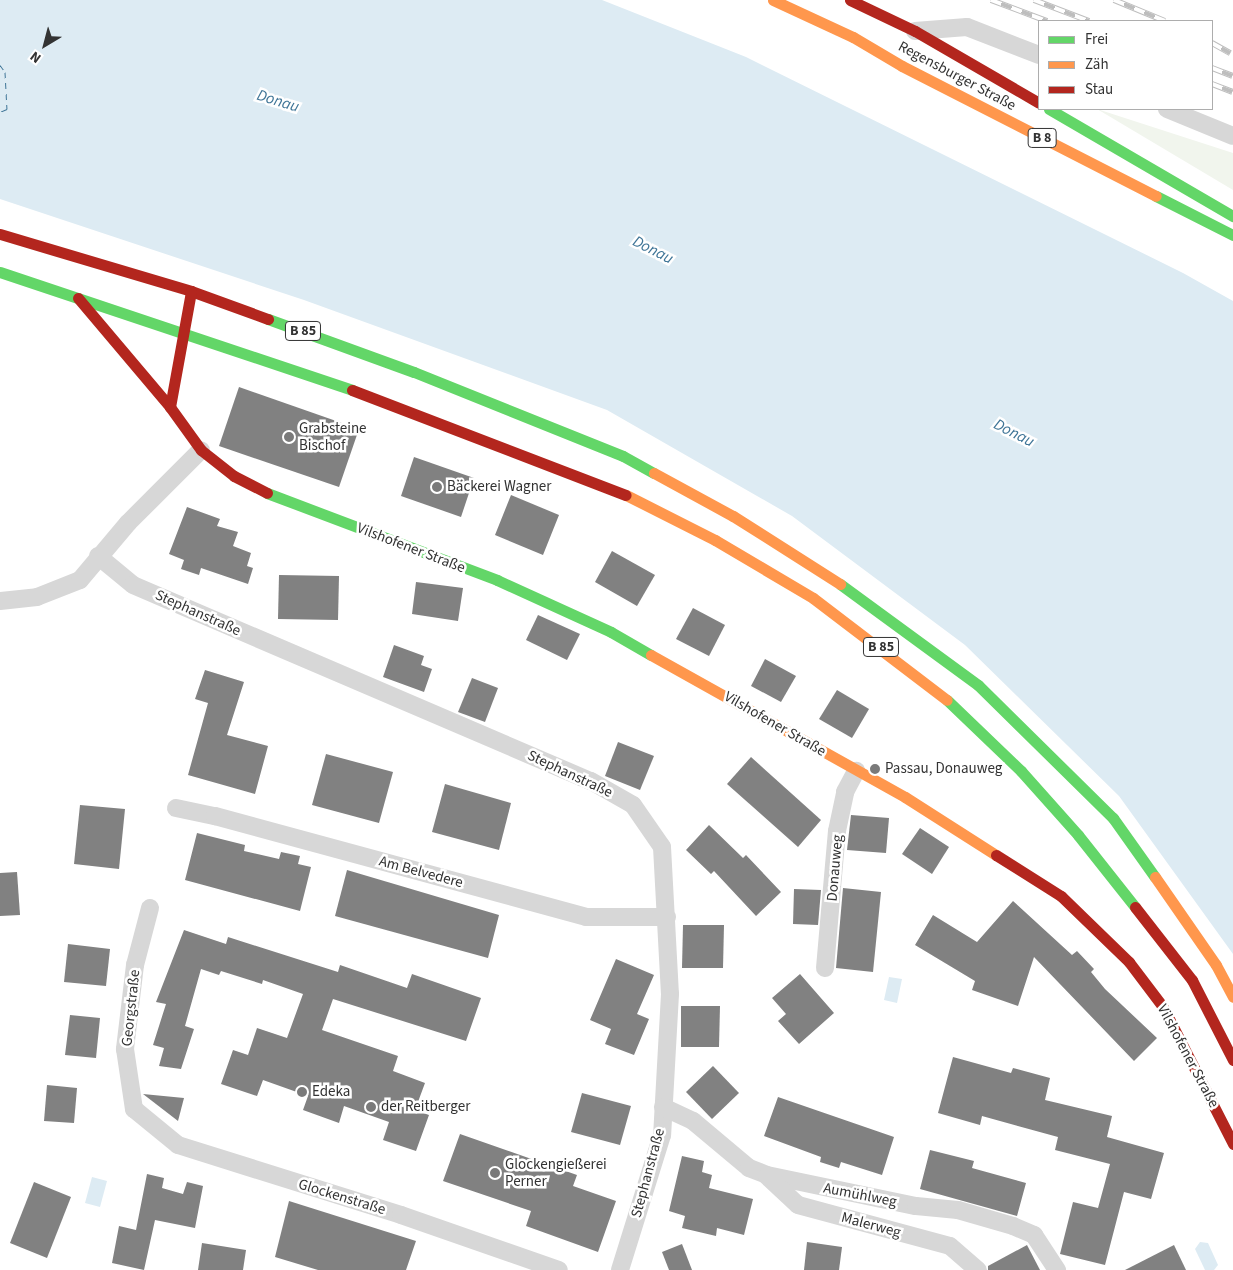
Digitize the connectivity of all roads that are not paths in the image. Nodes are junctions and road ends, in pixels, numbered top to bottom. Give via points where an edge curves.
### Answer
1 (773, 0) edge
2 (850, 0) edge
3 (915, 31) junction
4 (889, 33) dead end
5 (871, 35) dead end
6 (853, 37) junction
7 (1038, 55) edge
8 (1038, 102) edge
9 (1051, 110) edge
10 (1169, 110) edge
11 (1233, 136) edge
12 (1233, 216) edge
13 (0, 234) edge
14 (1233, 235) edge
15 (0, 272) edge
16 (191, 291) junction
17 (78, 298) junction
18 (182, 334) junction
19 (170, 407) junction
20 (201, 450) junction
21 (98, 556) junction
22 (0, 601) edge
23 (856, 771) junction
24 (176, 808) dead end
25 (150, 908) dead end
26 (667, 917) junction
27 (825, 968) dead end
28 (1233, 997) edge
29 (1233, 1060) edge
30 (662, 1107) junction
31 (134, 1109) joint
32 (1233, 1144) edge
33 (767, 1176) junction
34 (559, 1270) edge
35 (620, 1270) edge
36 (978, 1270) edge
37 (1057, 1270) edge

1 - 6 main road, Regensburger Straße / B 8
2 - 3 main road, Regensburger Straße
3 - 4 main road
3 - 7 street via 967,27
3 - 8 main road, Regensburger Straße
5 - 6 main road
6 - 14 main road, Regensburger Straße / B 8 via 902,66
9 - 12 main road, B 8
10 - 11 street
13 - 16 main road, B 85
15 - 17 main road, B 85
16 - 18 main road
16 - 28 main road, B 85 via 414,372 624,456 733,516 832,577 978,685 1113,818 1216,965
17 - 18 main road, B 85
17 - 19 main road, Vilshofener Straße
18 - 19 main road
18 - 29 main road, B 85 via 393,404 607,486 715,540 813,598 948,701 1021,771 1078,835 1192,980
19 - 20 main road, Vilshofener Straße
20 - 21 street
20 - 23 main road, Vilshofener Straße via 234,476 264,492 497,580 611,632
21 - 22 street via 80,580 37,597
21 - 26 street, Stephanstraße via 133,585 592,781 633,805 662,847
23 - 27 street, Donauweg via 845,792 837,831
23 - 32 main road, Vilshofener Straße via 1061,896 1096,929 1129,962 1163,1007
24 - 26 street, Am Belvedere via 586,917
25 - 31 street, Georgstraße via 135,965 125,1049
26 - 30 street, Stephanstraße via 670,994
30 - 33 street, Aumühlweg via 693,1120 749,1168
30 - 35 street, Stephanstraße via 662,1135
31 - 34 street, Glockenstraße via 178,1145 401,1215
33 - 36 street, Malerweg via 798,1205 950,1246
33 - 37 street, Aumühlweg via 916,1206 958,1210 1012,1226 1034,1235

